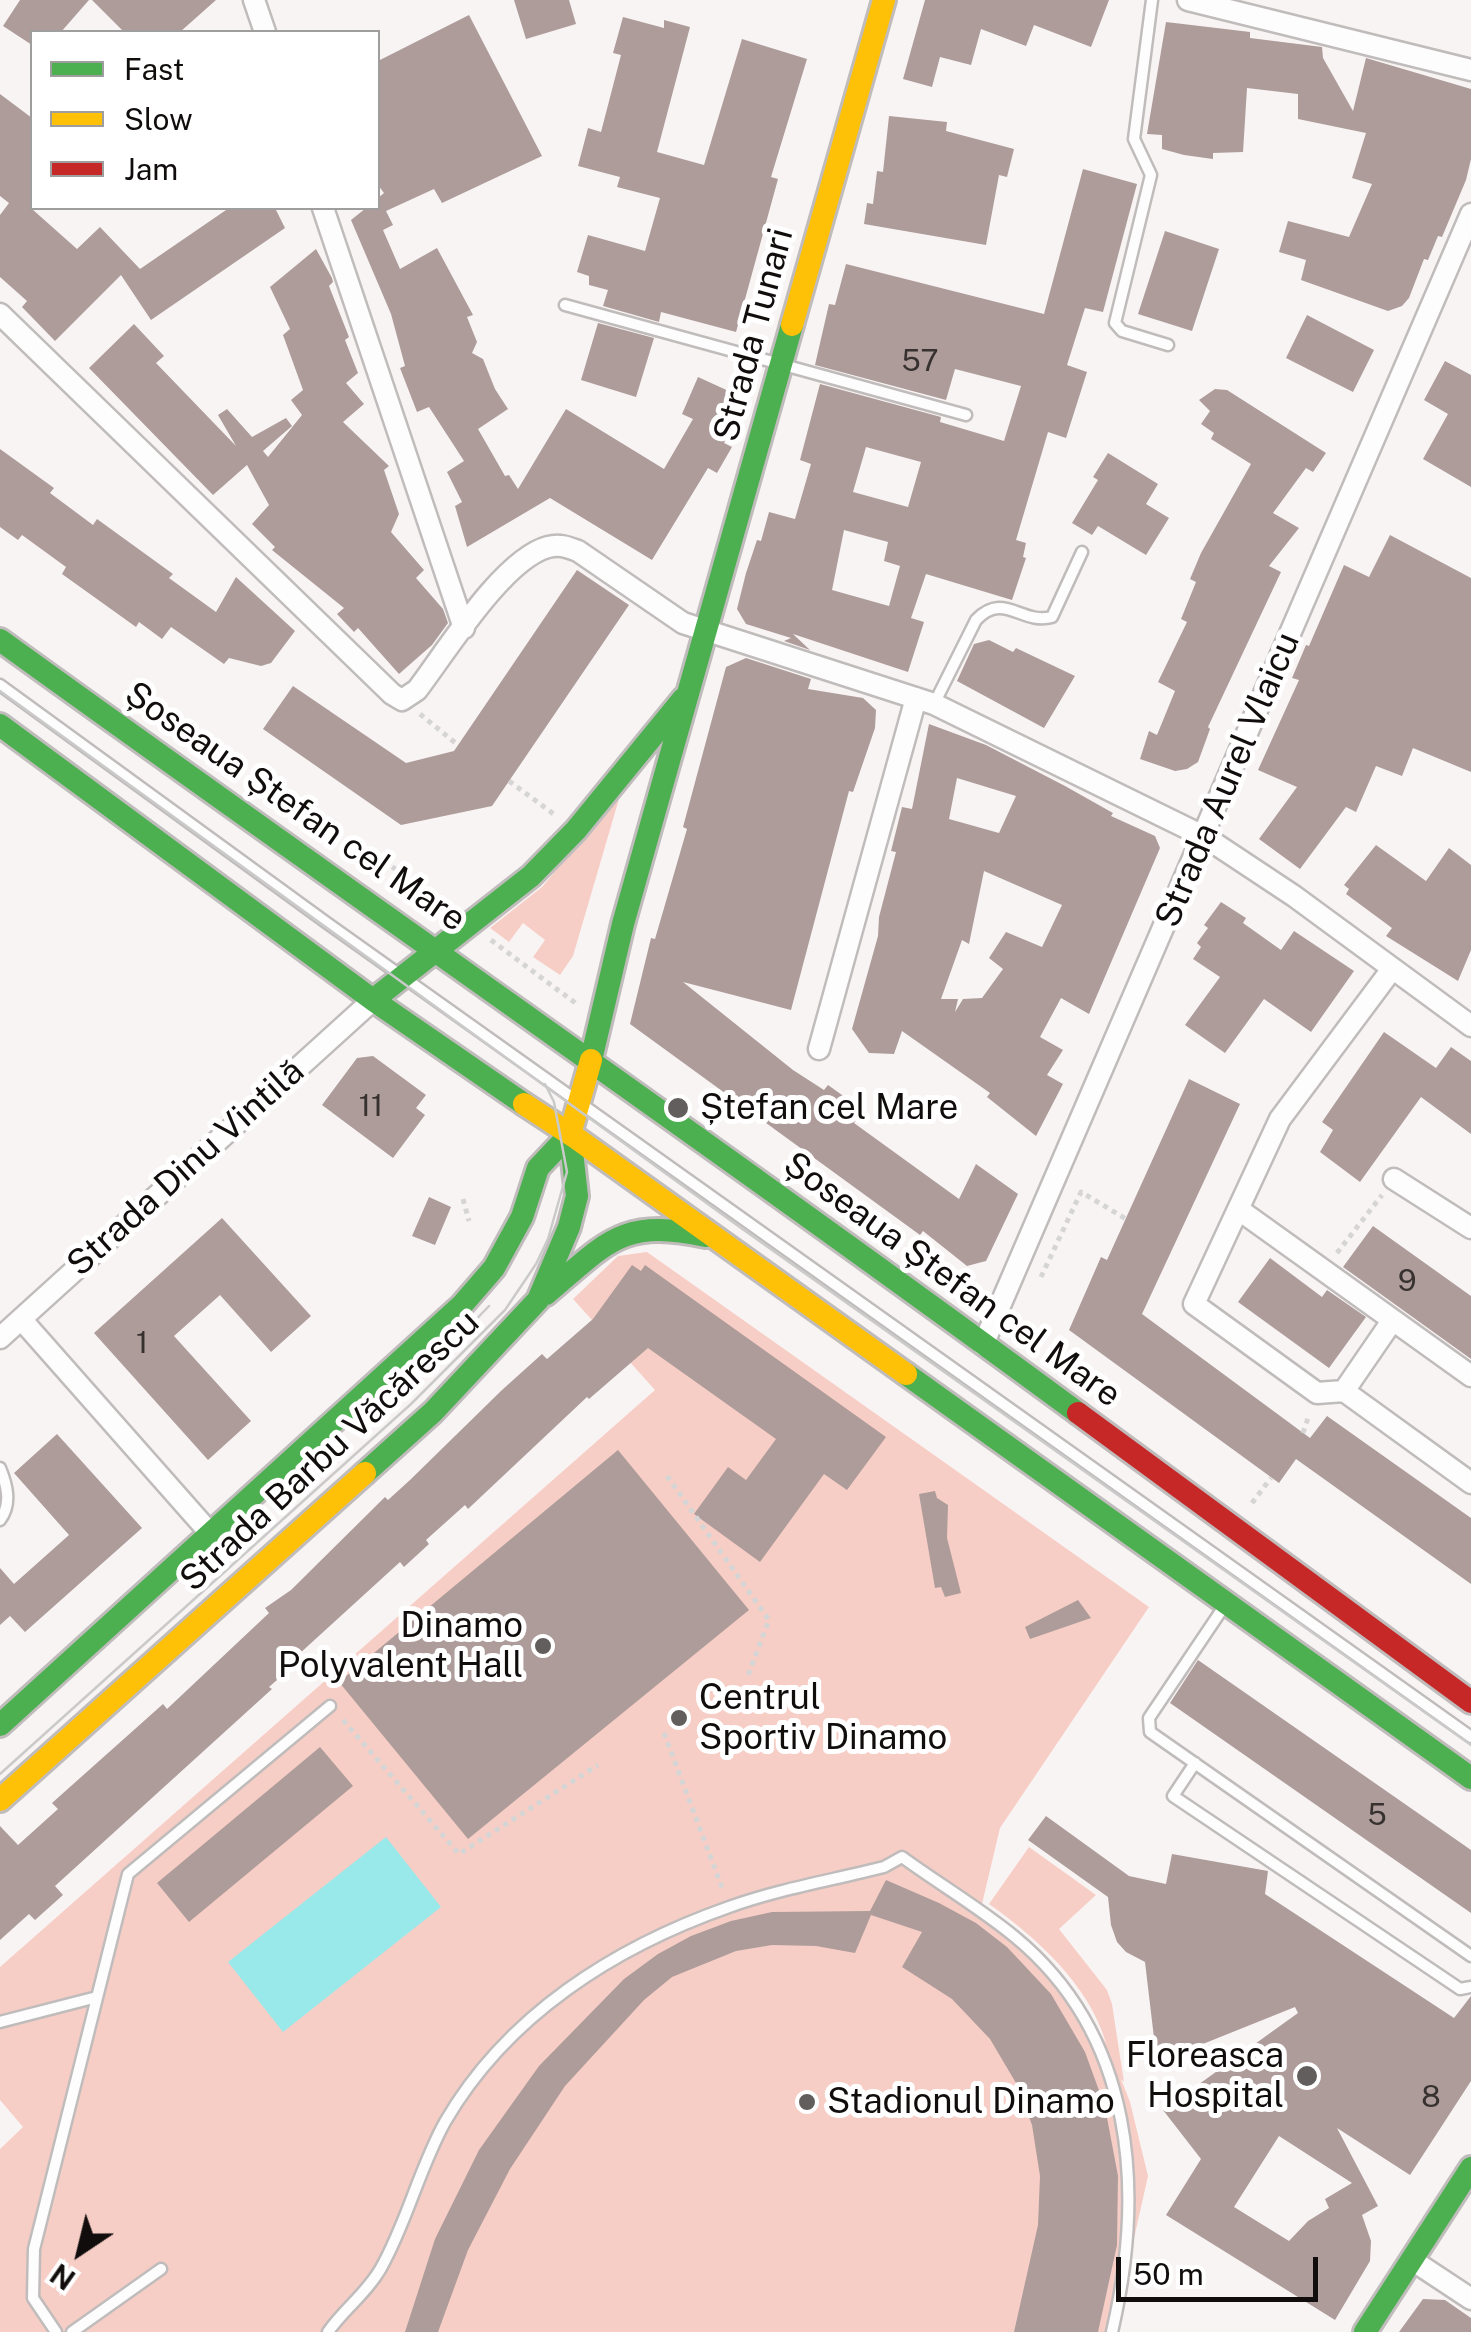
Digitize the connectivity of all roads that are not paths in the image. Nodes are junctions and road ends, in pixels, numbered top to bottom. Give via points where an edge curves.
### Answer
1 (254, 0) edge
2 (884, 0) edge
3 (1152, 0) edge
4 (1188, 0) edge
5 (264, 30) edge
6 (1471, 70) edge
7 (324, 210) edge
8 (1471, 214) edge
9 (564, 305) dead end
10 (0, 314) edge
11 (1168, 345) dead end
12 (782, 364) junction
13 (966, 415) dead end
14 (1082, 552) dead end
15 (464, 628) junction
16 (708, 632) junction
17 (0, 640) edge
18 (0, 685) edge
19 (691, 689) junction
20 (925, 701) junction
21 (0, 725) edge
22 (1205, 837) junction
23 (436, 951) junction
24 (1392, 969) junction
25 (402, 976) junction
26 (374, 1000) junction
27 (1471, 1026) edge
28 (819, 1048) dead end
29 (591, 1060) junction
30 (578, 1101) junction
31 (570, 1134) junction
32 (1394, 1179) road end
33 (1238, 1210) junction
34 (1471, 1228) edge
35 (712, 1237) junction
36 (538, 1300) junction
37 (20, 1318) junction
38 (1392, 1321) junction
39 (0, 1338) edge
40 (984, 1344) junction
41 (1471, 1376) edge
42 (1344, 1390) junction
43 (0, 1468) edge
44 (1471, 1483) edge
45 (0, 1520) edge
46 (210, 1534) junction
47 (1227, 1602) junction
48 (1471, 1702) edge
49 (330, 1706) road end
50 (0, 1725) edge
51 (1471, 1737) edge
52 (1195, 1763) junction
53 (1471, 1778) edge
54 (0, 1800) edge
55 (1471, 1956) edge
56 (1471, 1988) edge
57 (97, 1996) junction
58 (0, 2022) edge
59 (1471, 2168) edge
60 (1412, 2260) junction
61 (161, 2269) dead end
62 (1471, 2299) edge
63 (56, 2332) edge
64 (72, 2332) edge
65 (328, 2332) edge
66 (1112, 2332) edge
67 (1365, 2332) edge

1 - 5 street
2 - 12 main road, Strada Tunari
3 - 11 lane via 1134,139 1152,176 1116,323 1122,331
4 - 6 street
7 - 15 street
8 - 22 street, Strada Aurel Vlaicu
9 - 12 lane
10 - 15 street via 392,694 402,700 418,690
12 - 13 lane
12 - 16 main road, Strada Tunari
14 - 20 lane via 1052,617 998,607 985,611
15 - 16 street via 507,573 546,547 562,545 667,614
16 - 19 main road, Strada Tunari
16 - 20 street
17 - 23 main road, Șoseaua Ștefan cel Mare
18 - 25 lane, Șoseaua Ștefan cel Mare
19 - 23 main road, Strada Tunari via 532,876
19 - 29 main road, Strada Tunari
20 - 22 street
20 - 28 street
21 - 26 main road
22 - 24 street
22 - 40 street, Strada Aurel Vlaicu
23 - 25 main road, Strada Tunari
23 - 29 main road, Șoseaua Ștefan cel Mare
24 - 27 street
24 - 33 street via 1280,1119
25 - 26 main road, Strada Tunari
25 - 30 lane, Șoseaua Ștefan cel Mare
26 - 31 main road
26 - 37 street, Strada Dinu Vintilă
29 - 30 main road, Strada Tunari
29 - 40 main road, Șoseaua Ștefan cel Mare
30 - 31 main road, Strada Tunari
30 - 51 lane, Șoseaua Ștefan cel Mare
31 - 35 main road
31 - 36 main road, Strada Barbu Văcărescu via 577,1196
31 - 46 main road, Strada Barbu Văcărescu via 538,1168 510,1244 477,1288
32 - 34 street
33 - 38 street
33 - 42 street via 1194,1304 1317,1394
35 - 36 main road via 643,1229 608,1245
35 - 47 main road
36 - 54 main road, Strada Barbu Văcărescu via 434,1412
37 - 39 street, Strada Dinu Vintilă
37 - 46 street
38 - 41 street
38 - 42 street
40 - 48 main road, Șoseaua Ștefan cel Mare
42 - 44 street
43 - 45 lane via 8,1492
46 - 50 main road, Strada Barbu Văcărescu
47 - 52 lane via 1149,1718 1150,1732
47 - 53 main road
49 - 57 lane via 128,1874
52 - 55 lane
52 - 56 lane via 1173,1796 1460,1989
57 - 58 lane
57 - 63 lane via 34,2249 34,2298
59 - 60 main road
60 - 62 street
60 - 67 main road
61 - 64 lane
65 - 66 lane via 382,2266 446,2122 492,2057 554,1997 608,1961 729,1907 902,1857 1015,1937 1042,1964 1097,2046 1119,2103 1130,2175

